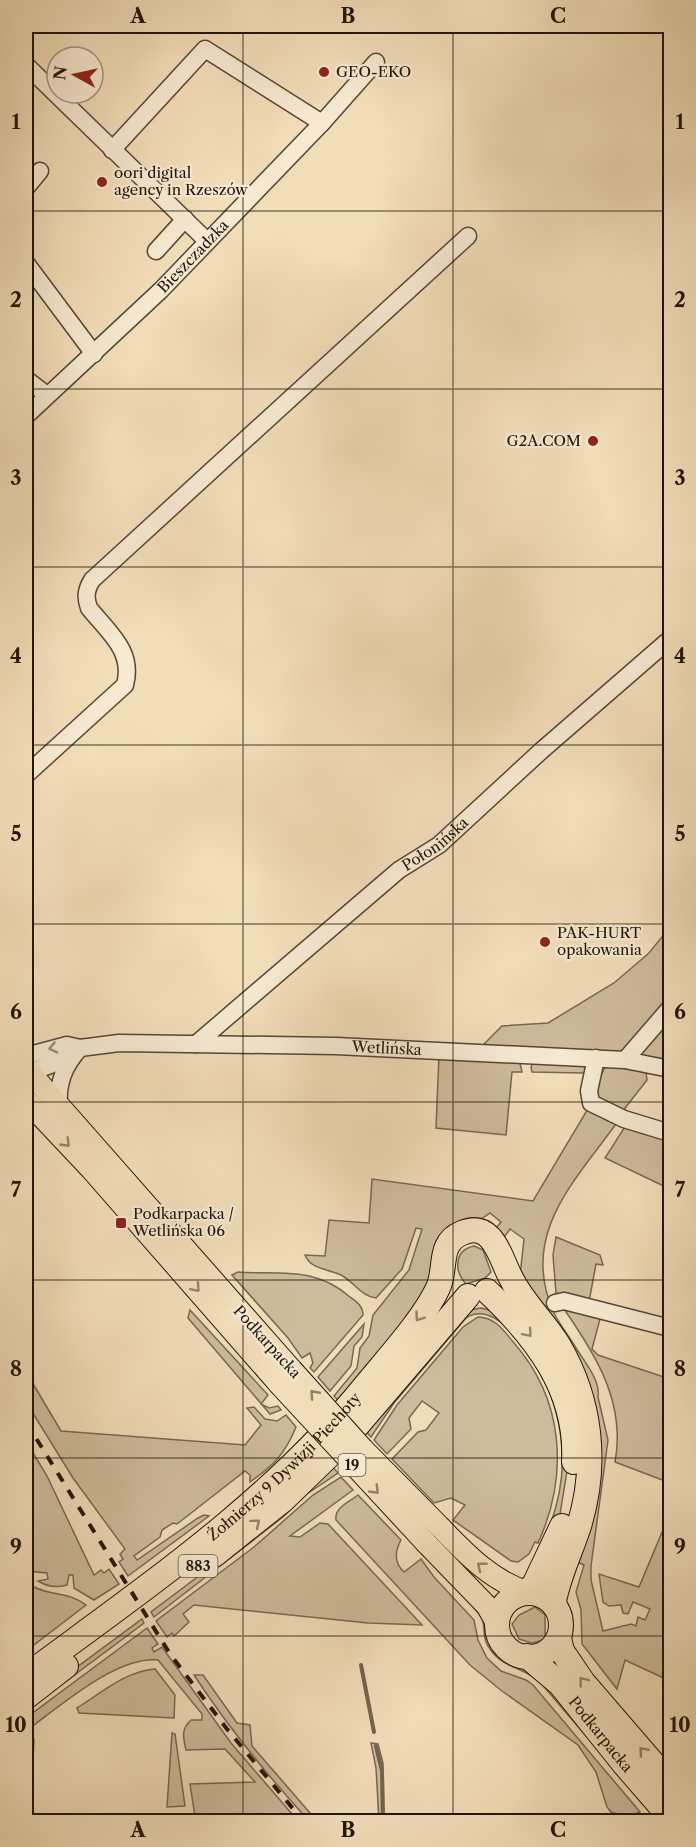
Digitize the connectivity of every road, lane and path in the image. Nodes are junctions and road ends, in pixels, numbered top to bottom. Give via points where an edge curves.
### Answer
1 (376, 62) dead end
2 (26, 64) edge
3 (322, 123) junction
4 (112, 150) junction
5 (40, 171) dead end
6 (26, 188) edge
7 (179, 214) junction
8 (468, 236) dead end
9 (207, 241) junction
10 (156, 251) dead end
11 (26, 263) edge
12 (94, 354) junction
13 (26, 379) edge
14 (47, 395) junction
15 (26, 416) edge
16 (670, 639) edge
17 (26, 775) edge
18 (670, 1008) edge
19 (196, 1044) junction
20 (76, 1053) junction
21 (596, 1058) junction
22 (625, 1059) junction
23 (26, 1068) edge
24 (670, 1069) edge
25 (26, 1100) edge
26 (60, 1107) junction
27 (670, 1133) edge
28 (443, 1265) junction
29 (506, 1269) junction
30 (478, 1293) junction
31 (555, 1303) dead end
32 (670, 1328) edge
33 (286, 1377) junction
34 (434, 1536) junction
35 (528, 1592) junction
36 (554, 1601) junction
37 (496, 1622) junction
38 (559, 1638) junction
39 (527, 1656) junction
40 (26, 1676) edge
41 (26, 1697) edge
42 (670, 1783) edge
43 (670, 1816) edge

1 - 3 street, Bieszczadzka
2 - 4 street
3 - 4 street via 205,49
3 - 9 street, Bieszczadzka
4 - 7 street
5 - 6 street
7 - 9 street
7 - 10 street
8 - 17 street via 92,580 86,601 122,648 128,662 125,685
9 - 12 street, Bieszczadzka
11 - 12 street
12 - 14 street, Bieszczadzka
13 - 14 street
14 - 15 street, Bieszczadzka
16 - 19 street, Połonińska via 439,845 399,870
18 - 22 street
19 - 20 street, Wetlińska via 110,1043
19 - 21 street, Wetlińska
20 - 23 street, Wetlińska
20 - 26 street via 59,1084
21 - 22 street, Wetlińska
21 - 27 street via 589,1090 591,1103 624,1119
22 - 24 street, Wetlińska
23 - 26 main road, Podkarpacka / 19
25 -> 33 main road, Podkarpacka / 19
26 - 33 main road, Podkarpacka / 19
28 - 29 highway, 883 via 444,1252 454,1237 462,1232 480,1231 498,1247
28 - 30 highway via 451,1284
28 -> 40 highway, Żołnierzy 9 Dywizji Piechoty / 883 via 432,1299 383,1365 306,1454 190,1555
29 - 30 highway, 883 via 501,1282
29 - 36 highway, 883 via 559,1346 587,1416 590,1452 585,1506
30 -> 35 highway via 528,1333 545,1355 564,1396 573,1441 572,1488 564,1520 550,1556
41 -> 30 highway, Żołnierzy 9 Dywizji Piechoty / 883 via 283,1500 344,1441
31 - 32 street via 564,1301
33 - 34 main road, Podkarpacka / 19, bridge
35 -> 34 main road, Podkarpacka / 19 via 500,1581 462,1551
34 - 37 main road, Podkarpacka / 19
35 - 36 highway, 19
35 - 37 highway via 506,1605
36 - 38 highway via 560,1620
37 - 39 highway, 19 via 502,1642 510,1650
38 - 39 highway via 549,1649
42 -> 38 highway, Podkarpacka via 583,1682 562,1651
39 - 43 highway, Podkarpacka / 19 via 560,1684

